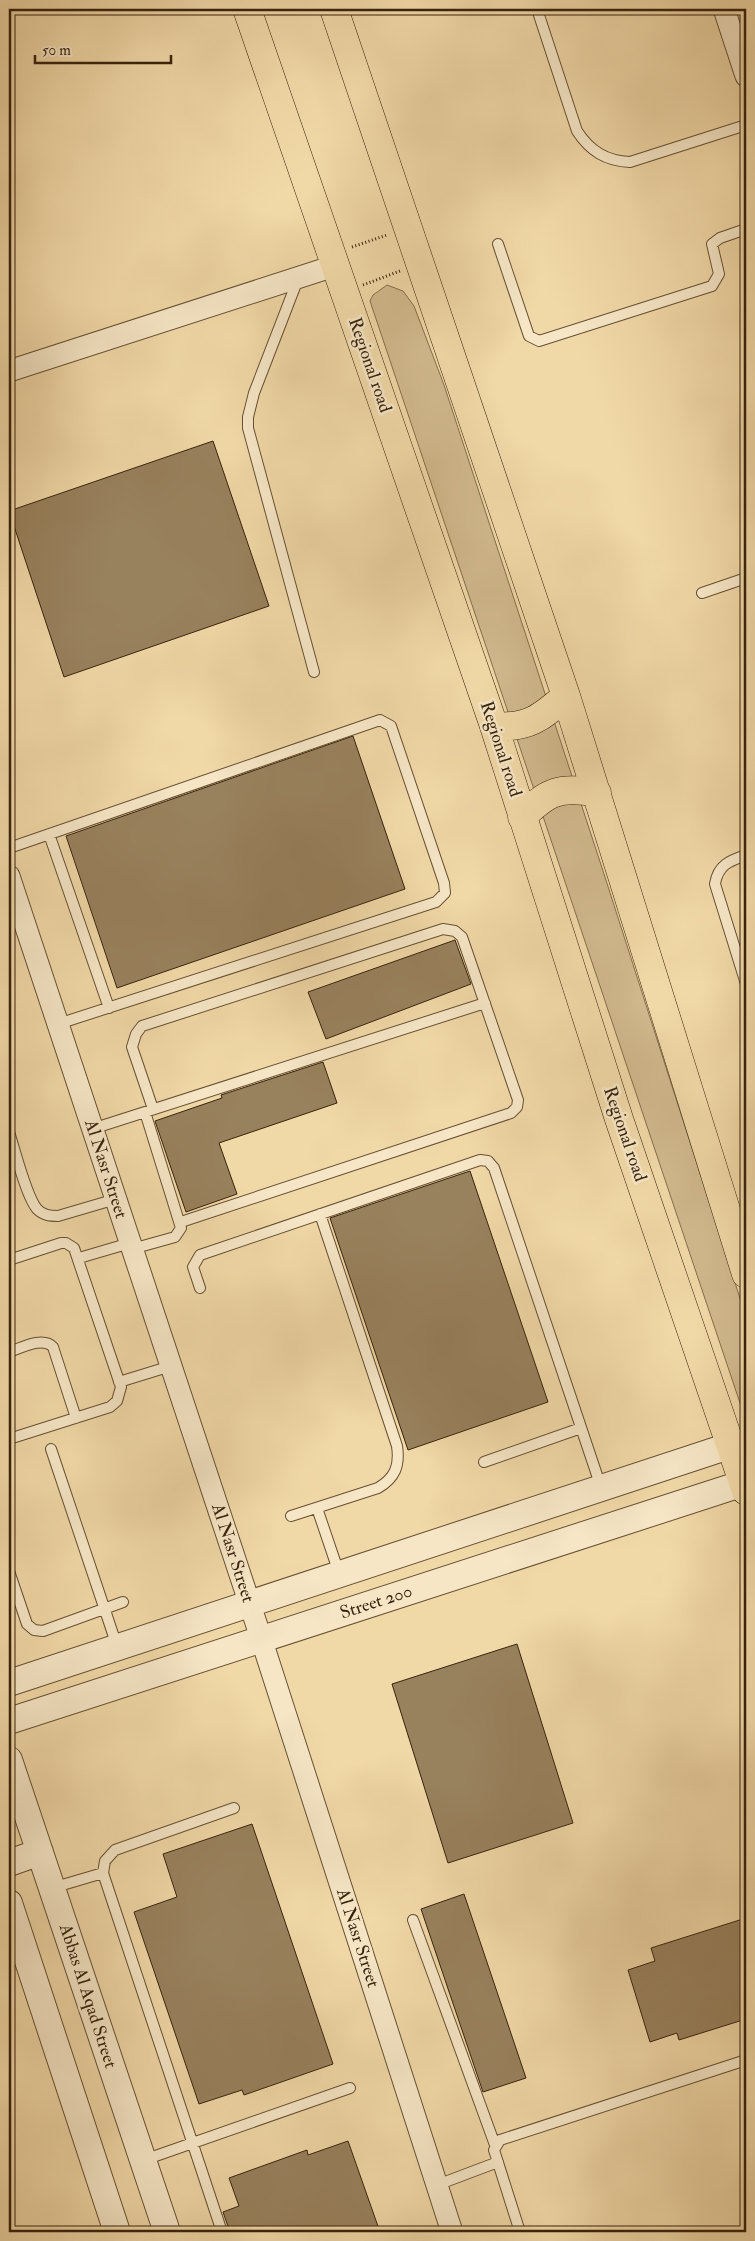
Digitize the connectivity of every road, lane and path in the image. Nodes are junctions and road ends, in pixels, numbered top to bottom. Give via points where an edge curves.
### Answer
1 (247, 9) edge
2 (334, 9) edge
3 (537, 9) edge
4 (724, 9) edge
5 (746, 76) edge
6 (746, 125) edge
7 (406, 228) junction
8 (746, 228) edge
9 (498, 244) dead end
10 (333, 261) junction
11 (419, 264) junction
12 (298, 278) junction
13 (344, 292) junction
14 (9, 371) edge
15 (746, 578) edge
16 (702, 592) dead end
17 (314, 672) dead end
18 (566, 696) junction
19 (494, 726) junction
20 (597, 793) junction
21 (522, 817) junction
22 (49, 834) junction
23 (9, 848) edge
24 (746, 855) edge
25 (9, 876) edge
26 (14, 908) edge
27 (746, 984) edge
28 (485, 1003) junction
29 (109, 1008) junction
30 (58, 1024) junction
31 (149, 1110) junction
32 (92, 1129) junction
33 (9, 1132) edge
34 (116, 1199) junction
35 (320, 1214) junction
36 (181, 1222) junction
37 (131, 1246) junction
38 (79, 1258) junction
39 (9, 1260) edge
40 (746, 1274) edge
41 (200, 1288) dead end
42 (9, 1352) edge
43 (171, 1366) junction
44 (119, 1382) junction
45 (76, 1418) junction
46 (581, 1428) junction
47 (9, 1439) edge
48 (732, 1445) junction
49 (51, 1449) dead end
50 (484, 1462) dead end
51 (745, 1487) edge
52 (601, 1488) junction
53 (317, 1508) junction
54 (291, 1516) dead end
55 (9, 1571) edge
56 (339, 1574) junction
57 (123, 1602) dead end
58 (249, 1604) junction
59 (104, 1608) junction
60 (261, 1638) junction
61 (117, 1647) junction
62 (9, 1683) edge
63 (9, 1722) edge
64 (9, 1760) edge
65 (234, 1808) dead end
66 (40, 1852) junction
67 (9, 1863) edge
68 (103, 1872) junction
69 (52, 1888) junction
70 (9, 1903) edge
71 (413, 1920) dead end
72 (746, 2060) edge
73 (350, 2088) dead end
74 (193, 2143) junction
75 (495, 2145) junction
76 (143, 2160) junction
77 (498, 2162) junction
78 (437, 2185) junction
79 (117, 2232) edge
80 (166, 2232) edge
81 (222, 2232) edge
82 (452, 2232) edge
83 (520, 2232) edge

1 - 10 highway, Regional road
2 - 7 highway
3 - 6 lane via 577,131 584,142 602,156 630,162
4 - 5 street
7 - 10 path
7 - 11 highway
8 - 9 lane via 712,244 719,274 712,286 538,341 529,336
10 - 12 street
10 - 13 highway, Regional road
11 - 13 path
11 - 18 highway
12 - 14 street
12 - 17 lane via 254,393 248,428
13 - 19 highway, Regional road
15 - 16 lane
18 - 19 highway via 532,722 512,727
18 - 20 highway
19 - 21 highway, Regional road
20 - 21 highway via 553,792
20 - 40 highway
21 - 48 highway, Regional road via 619,1119
22 - 23 lane
22 - 29 lane
22 - 29 lane via 376,720 388,722 396,739 444,883 442,899
24 - 27 lane via 724,864 715,884
25 - 26 street, Al Nasr Street
26 - 30 street, Al Nasr Street
28 - 31 lane
28 - 31 lane via 462,937 455,931 444,929 142,1026 132,1047
28 - 36 lane via 518,1100 515,1110
29 - 30 lane
30 - 32 street, Al Nasr Street
31 - 32 lane
31 - 36 lane
32 - 34 street, Al Nasr Street
33 - 34 lane via 32,1201 42,1213 58,1216
34 - 37 street, Al Nasr Street
35 - 41 lane via 200,1255 193,1267
35 - 46 lane via 480,1160 488,1161 494,1168
35 - 53 lane via 399,1458 396,1471 388,1482
36 - 37 lane via 175,1237
37 - 38 lane
37 - 43 street, Al Nasr Street
38 - 39 lane via 74,1248 61,1243
38 - 44 lane
42 - 45 lane via 43,1342 50,1344
43 - 44 lane
43 - 58 street, Al Nasr Street
44 - 45 lane via 120,1394 114,1404
45 - 47 lane
46 - 50 lane
46 - 52 lane
48 - 51 highway, Regional road
48 - 52 street
49 - 59 lane
51 - 60 street, Street 200
52 - 56 street
53 - 54 lane
53 - 56 lane
55 - 59 lane via 27,1624 34,1630 43,1631
56 - 58 street
57 - 59 lane
58 - 60 street, Al Nasr Street
58 - 61 street
59 - 61 lane
60 - 63 street, Street 200
60 - 78 street, Al Nasr Street
61 - 62 street
64 - 66 street, Abbas Al Aqad Street
65 - 68 lane via 115,1850 105,1861
66 - 67 street
66 - 69 street, Abbas Al Aqad Street
68 - 69 lane
68 - 74 lane
69 - 76 street, Abbas Al Aqad Street
70 - 79 street
71 - 75 lane
72 - 75 lane via 503,2138
73 - 74 lane
74 - 76 lane
74 - 81 lane
75 - 77 lane
76 - 80 street, Abbas Al Aqad Street
77 - 78 lane
77 - 83 lane
78 - 82 street, Al Nasr Street

